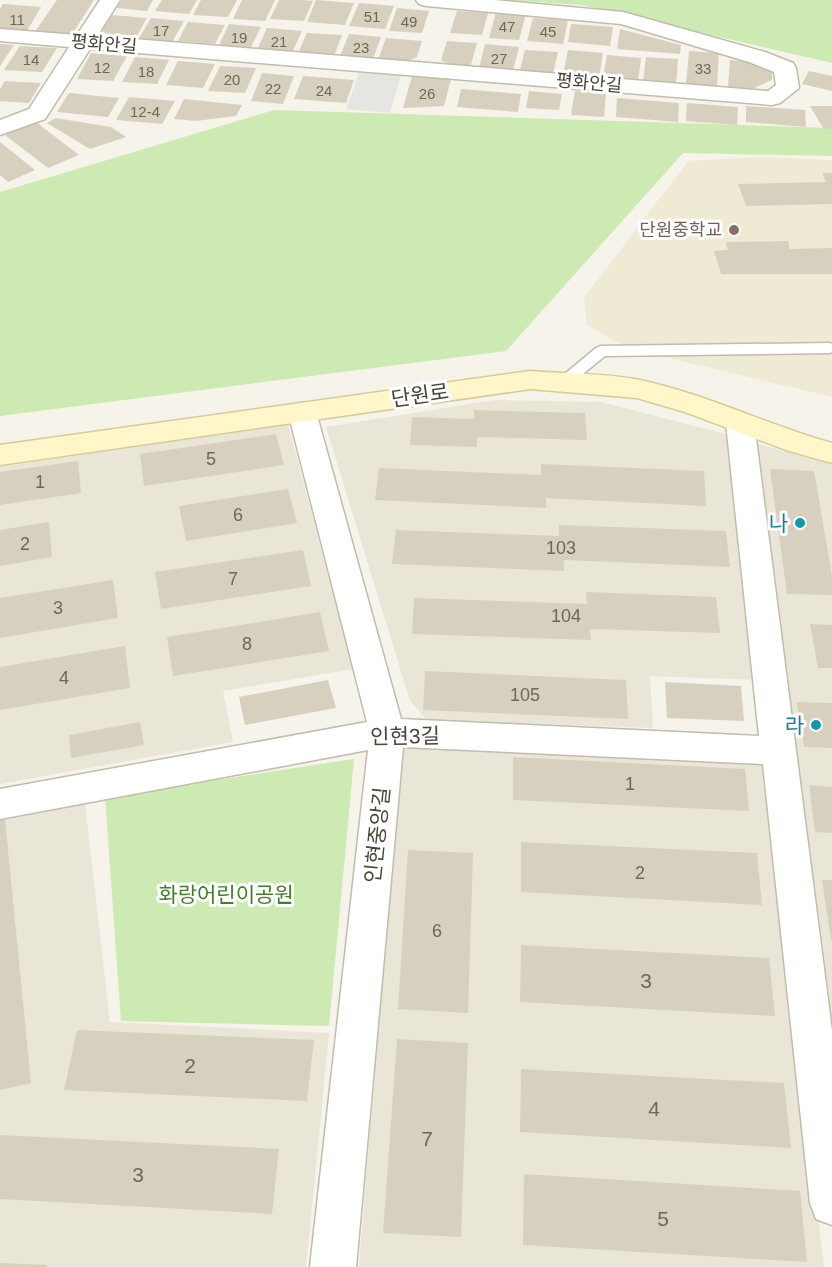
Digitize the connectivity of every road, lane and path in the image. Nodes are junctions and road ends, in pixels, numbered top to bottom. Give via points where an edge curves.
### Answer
1 (110, 0) edge
2 (426, 0) edge
3 (0, 35) edge
4 (84, 42) junction
5 (0, 128) edge
6 (830, 348) dead end
7 (563, 382) junction
8 (302, 412) junction
9 (740, 423) junction
10 (832, 453) edge
11 (0, 455) edge
12 (387, 732) junction
13 (779, 751) junction
14 (0, 804) edge
15 (832, 1203) edge
16 (333, 1267) edge

1 - 4 street
2 - 4 street, 평화안길 via 623,18 785,68 788,88 772,98
3 - 4 street, 평화안길
4 - 5 street via 37,114
6 - 7 lane via 601,351
7 - 8 street, 단원로 via 530,380
7 - 9 street, 단원로 via 638,389
8 - 11 street, 단원로
8 - 12 street, 인현중앙길
9 - 10 street, 단원로
9 - 13 street
12 - 13 street, 인현3길
12 - 14 street, 인현3길
12 - 16 street, 인현중앙길
13 - 15 street

